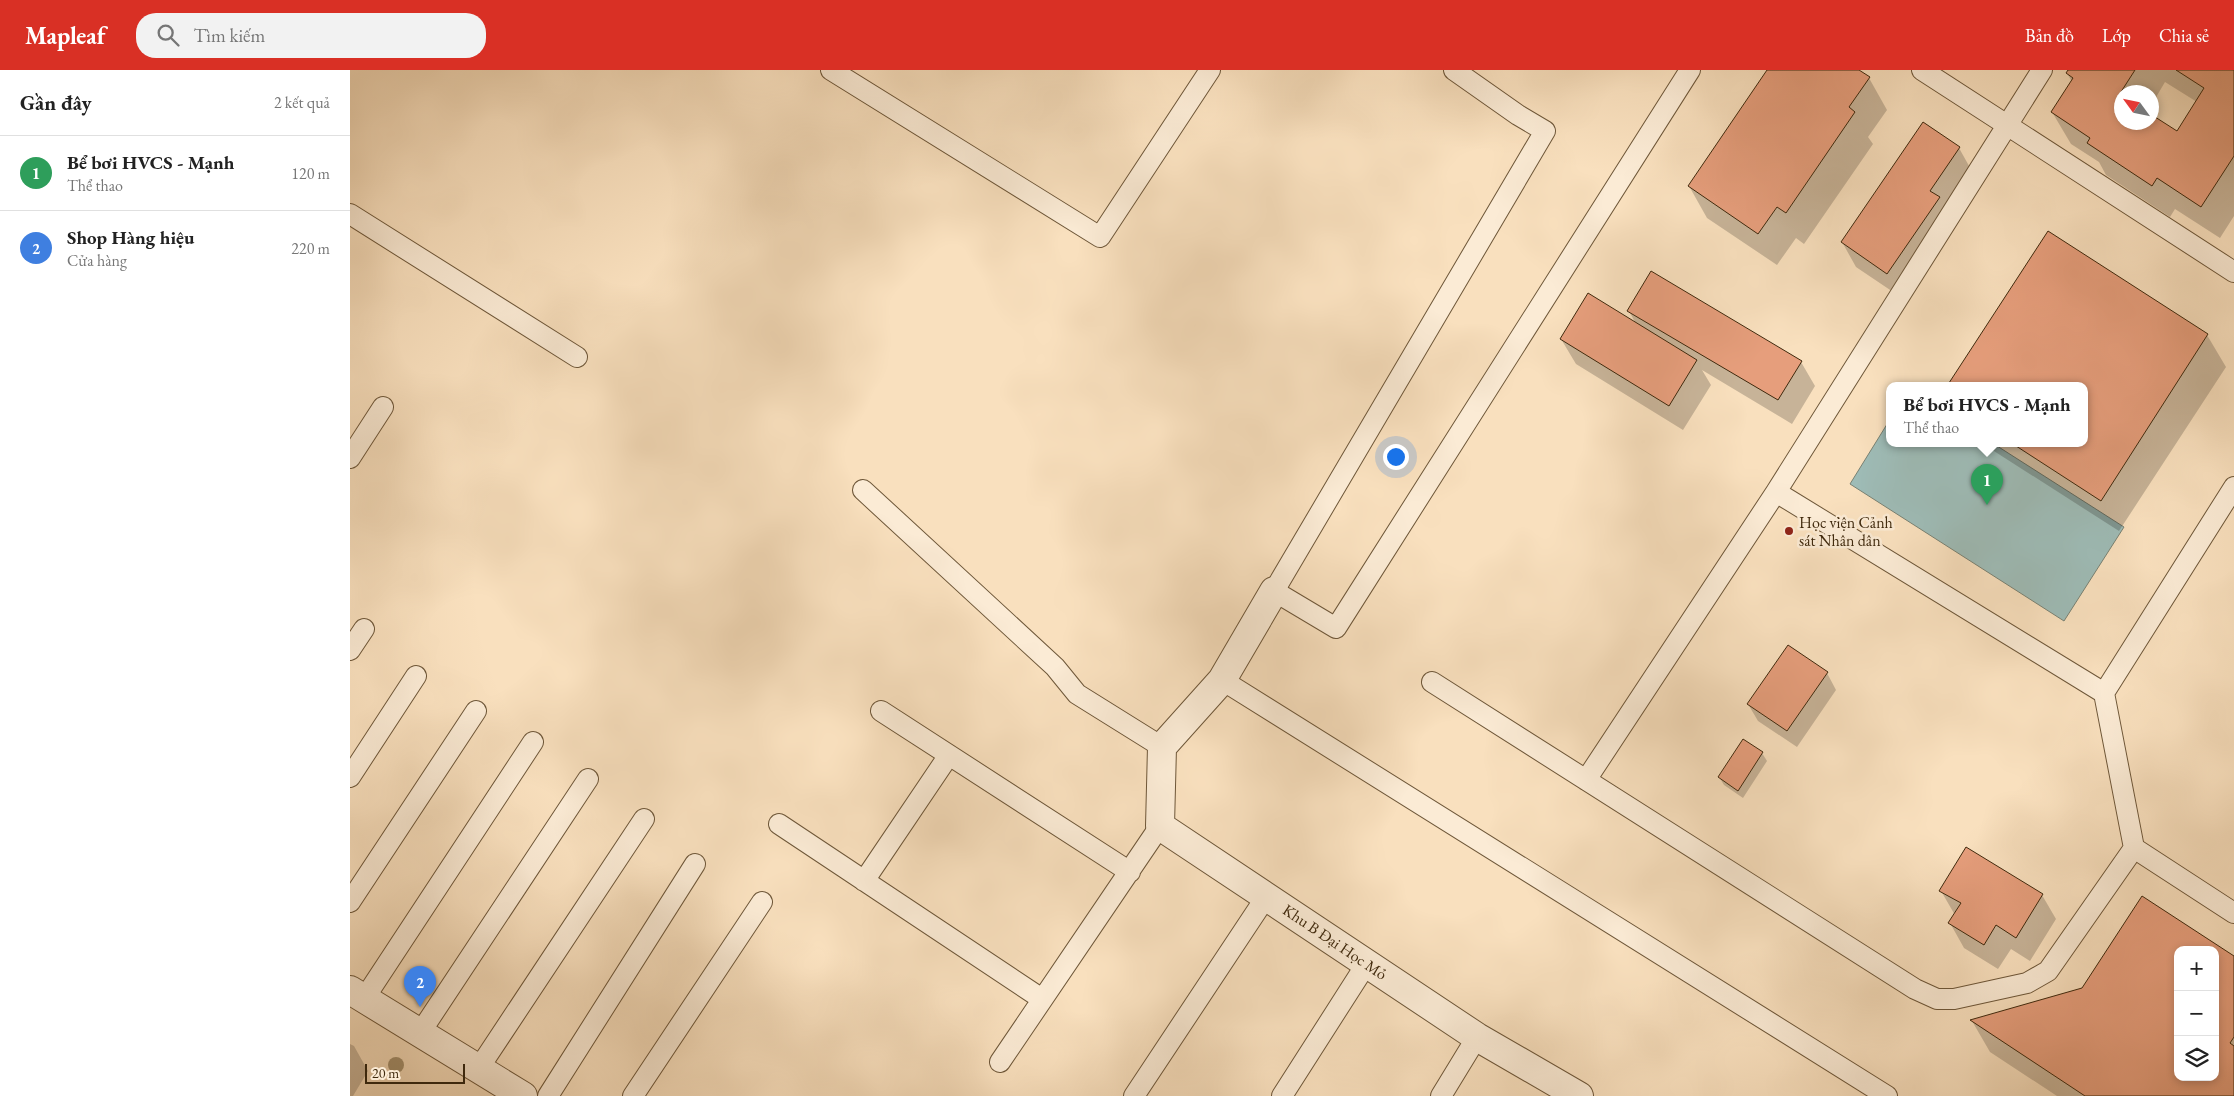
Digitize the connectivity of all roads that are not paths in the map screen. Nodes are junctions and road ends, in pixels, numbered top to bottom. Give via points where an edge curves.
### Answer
1 (831, 70) edge
2 (1210, 70) edge
3 (1454, 70) edge
4 (1690, 70) edge
5 (1922, 70) edge
6 (2042, 70) edge
7 (2006, 125) junction
8 (350, 214) edge
9 (2234, 272) edge
10 (577, 358) dead end
11 (383, 407) dead end
12 (350, 458) edge
13 (2234, 487) edge
14 (863, 490) dead end
15 (1776, 492) junction
16 (1274, 591) junction
17 (364, 629) dead end
18 (350, 650) edge
19 (416, 676) dead end
20 (1222, 680) junction
21 (1432, 682) dead end
22 (2104, 693) junction
23 (476, 711) dead end
24 (881, 712) dead end
25 (533, 742) dead end
26 (1162, 746) junction
27 (949, 755) junction
28 (350, 777) edge
29 (588, 779) dead end
30 (1586, 780) junction
31 (644, 819) dead end
32 (779, 824) dead end
33 (1160, 826) junction
34 (2134, 848) junction
35 (695, 864) dead end
36 (1130, 872) junction
37 (864, 881) junction
38 (1266, 896) junction
39 (350, 902) edge
40 (762, 902) dead end
41 (2234, 913) edge
42 (1367, 963) junction
43 (357, 994) edge
44 (1042, 999) junction
45 (420, 1034) junction
46 (1477, 1037) junction
47 (1000, 1062) dead end
48 (479, 1068) junction
49 (523, 1096) edge
50 (548, 1096) edge
51 (633, 1096) edge
52 (1134, 1096) edge
53 (1282, 1096) edge
54 (1440, 1096) edge
55 (1579, 1096) edge
56 (1888, 1096) edge

1 - 2 lane via 1100,237
3 - 16 lane via 1545,130
4 - 16 lane via 1336,628
5 - 7 lane
6 - 7 lane
7 - 9 lane
7 - 15 lane
8 - 10 lane
11 - 12 lane
13 - 22 lane
14 - 26 lane via 1055,667 1077,694
15 - 22 lane
15 - 30 lane
16 - 20 street
17 - 18 lane
19 - 28 lane
20 - 26 street
20 - 56 lane
21 - 30 lane
22 - 34 lane
23 - 39 lane
24 - 27 lane
25 - 43 lane
26 - 33 street
27 - 36 lane
27 - 37 lane
29 - 45 lane
30 - 34 lane via 1915,990 1937,999 1954,999 2027,983 2048,971
31 - 48 lane
32 - 37 lane
33 - 36 lane
33 - 38 street, Khu B Đại Học Mỏ
34 - 41 lane
35 - 50 lane
36 - 44 lane
37 - 44 lane
38 - 42 street, Khu B Đại Học Mỏ
38 - 52 lane
40 - 51 lane
42 - 46 street, Khu B Đại Học Mỏ
42 - 53 lane
43 - 45 street
44 - 47 lane
45 - 48 street
46 - 54 lane
46 - 55 street, Khu B Đại Học Mỏ
48 - 49 street

